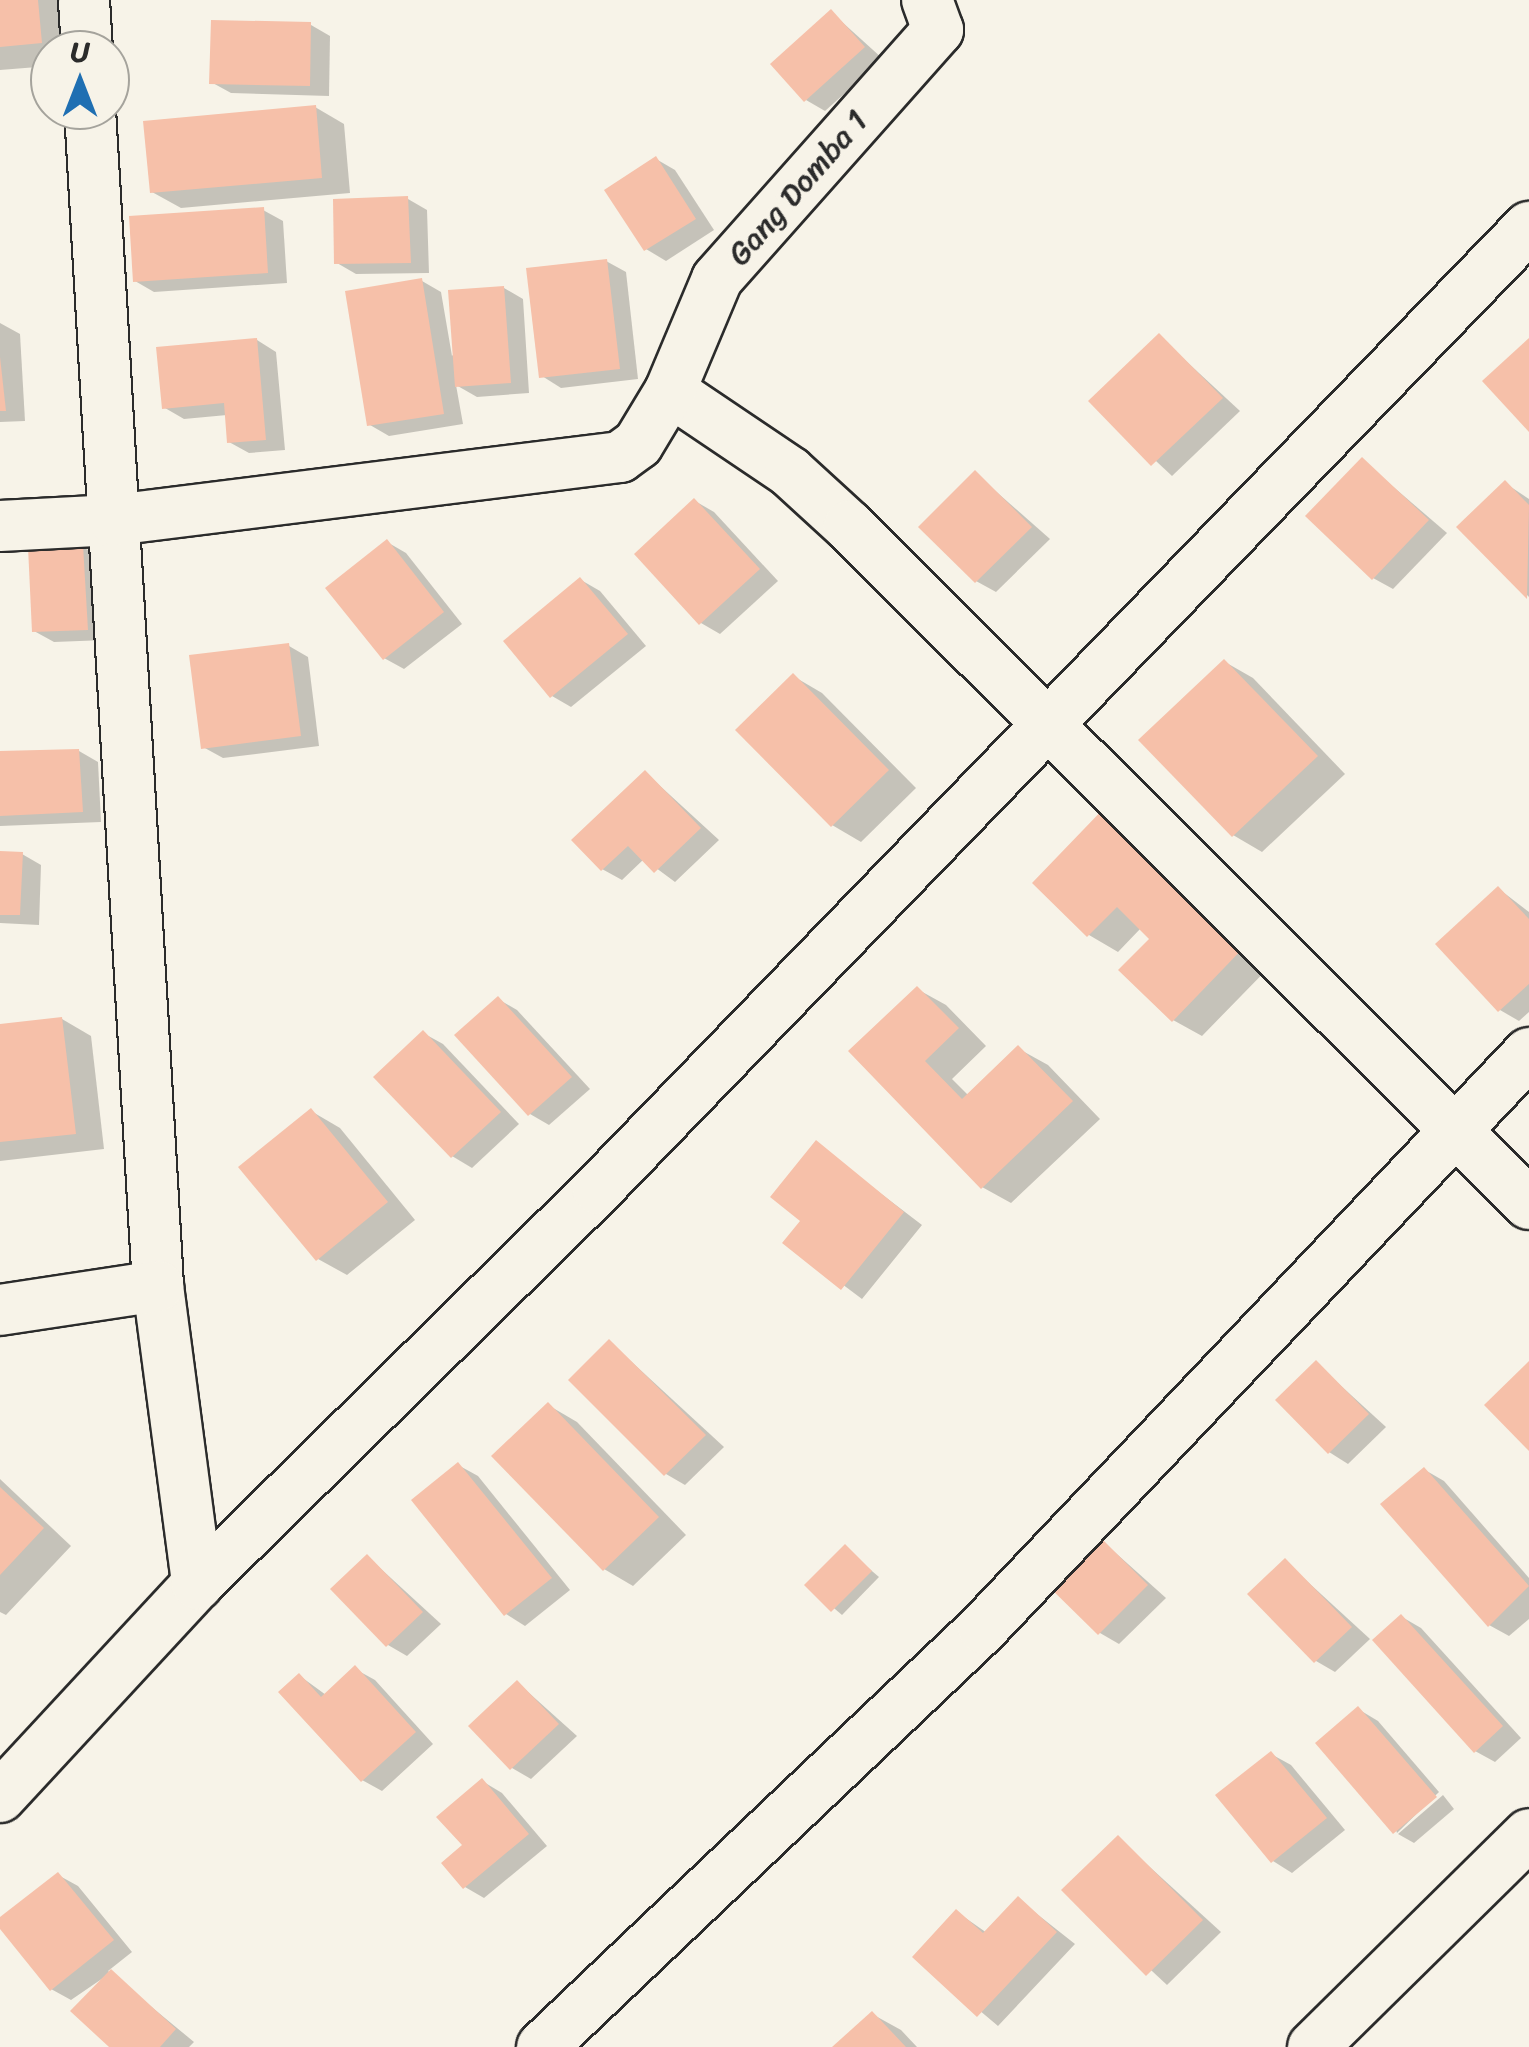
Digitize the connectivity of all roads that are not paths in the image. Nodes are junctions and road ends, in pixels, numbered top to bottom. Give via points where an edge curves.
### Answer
1 (84, 0) edge
2 (927, 0) edge
3 (86, 30) edge
4 (91, 130) edge
5 (1529, 227) edge
6 (670, 391) junction
7 (114, 520) junction
8 (0, 526) edge
9 (1047, 719) junction
10 (1529, 1053) edge
11 (1453, 1128) junction
12 (1529, 1204) edge
13 (158, 1286) junction
14 (0, 1310) edge
15 (198, 1584) junction
16 (0, 1797) edge
17 (1529, 1834) edge
18 (542, 2047) edge
19 (1312, 2047) edge

1 - 3 street
2 - 6 street, Gang Domba 1 via 938,30 718,279
4 - 7 street
5 - 9 street
6 - 7 street via 638,444 598,462 485,470
6 - 9 street via 790,472
7 - 8 street
7 - 13 street
9 - 11 street
9 - 15 street via 598,1188
10 - 11 street
11 - 12 street
11 - 18 street via 983,1628
13 - 14 street
13 - 15 street
15 - 16 street
17 - 19 street

